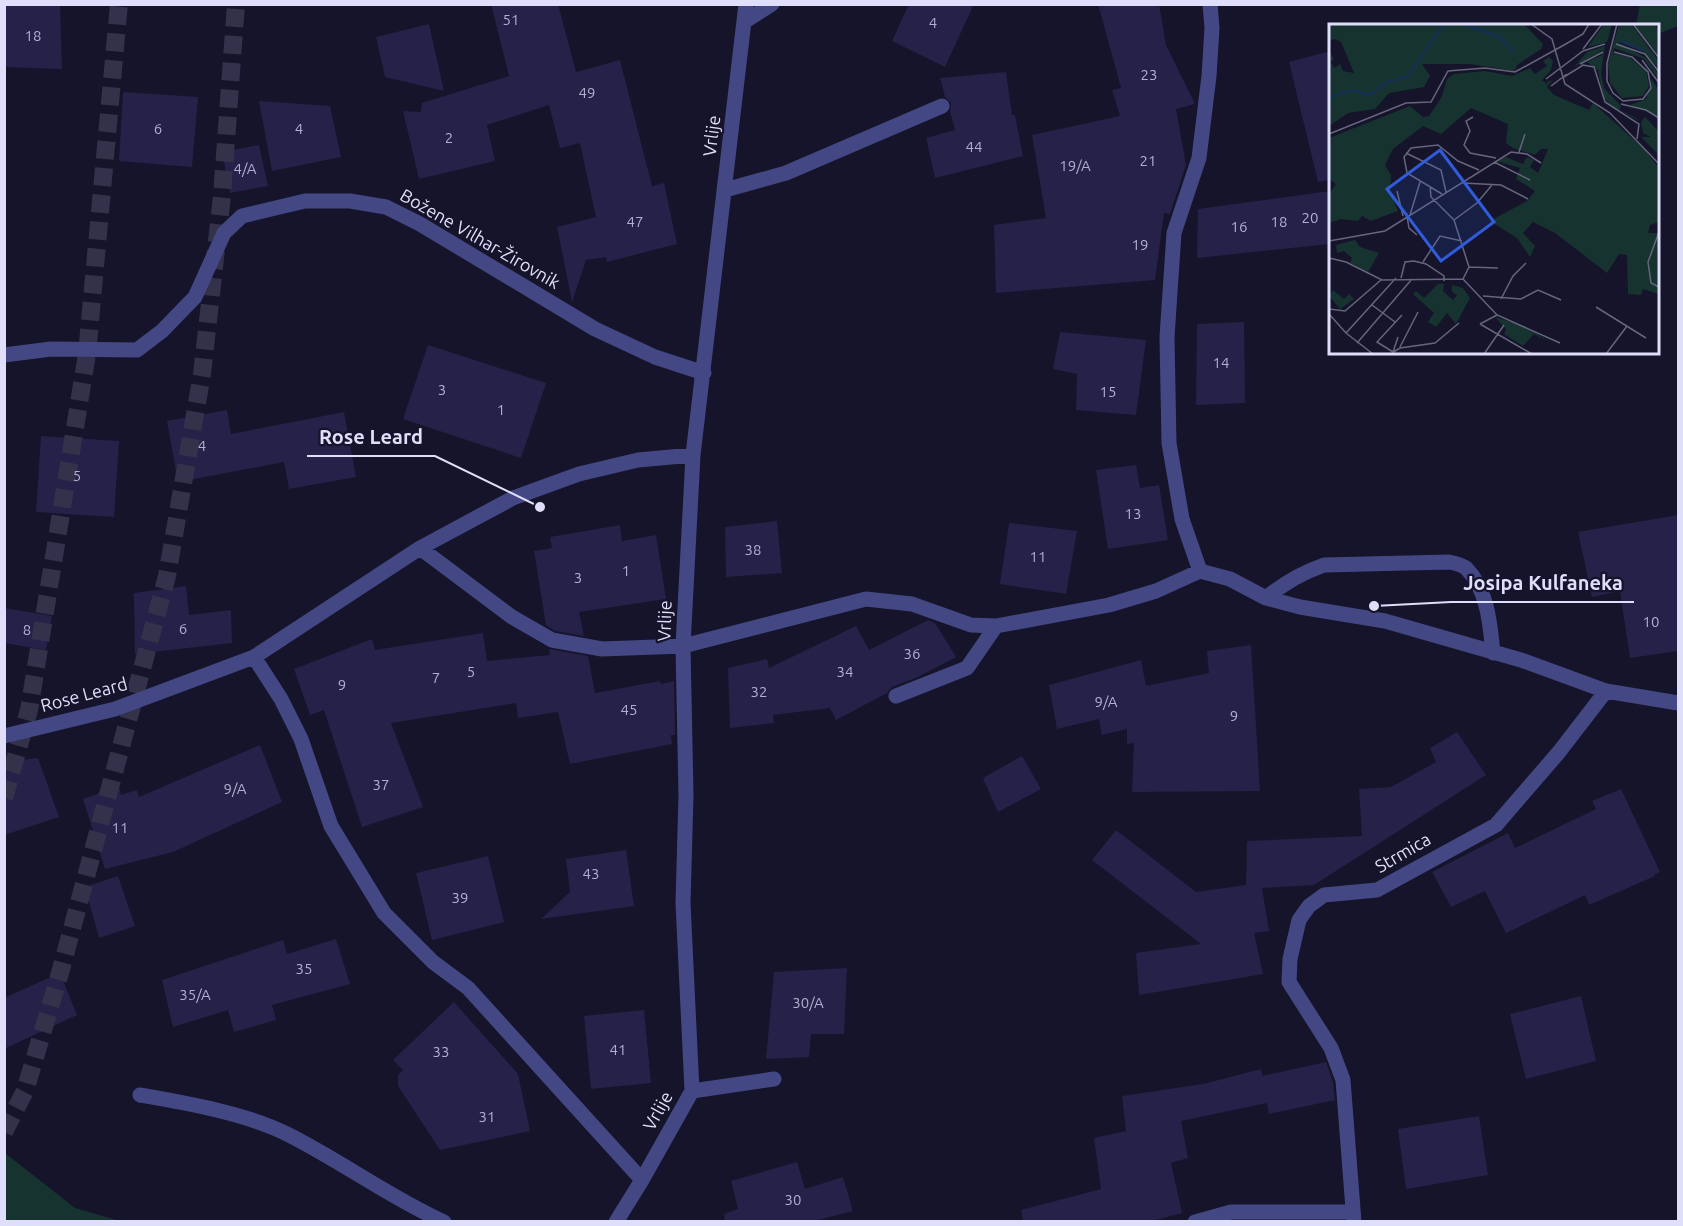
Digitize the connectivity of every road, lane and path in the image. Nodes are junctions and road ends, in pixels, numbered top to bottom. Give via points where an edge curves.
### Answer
1 (746, 4) edge
2 (772, 4) edge
3 (1210, 4) edge
4 (744, 22) junction
5 (942, 106) dead end
6 (725, 190) junction
7 (4, 355) edge
8 (704, 373) junction
9 (693, 455) junction
10 (420, 548) junction
11 (1200, 571) junction
12 (1266, 598) junction
13 (996, 626) junction
14 (683, 646) junction
15 (1493, 653) junction
16 (254, 657) junction
17 (1606, 691) junction
18 (896, 696) dead end
19 (1678, 703) edge
20 (4, 736) edge
21 (774, 1079) dead end
22 (692, 1091) junction
23 (140, 1095) dead end
24 (642, 1180) junction
25 (1353, 1217) edge
26 (444, 1221) edge
27 (616, 1221) edge
28 (1195, 1221) edge

1 - 4 street, Vrlije
2 - 4 street
3 - 11 street via 1209,76 1199,158 1174,233 1167,337 1169,443 1182,519
4 - 6 street, Vrlije
5 - 6 street via 786,173
6 - 8 street, Vrlije
7 - 8 street, Božene Vilhar-Žirovnik via 51,349 136,350 162,331 195,297 225,233 242,216 305,201 350,201 386,207 595,329 655,357
8 - 9 street, Vrlije
9 - 10 street, Rose Leard via 638,459 579,474 513,498
9 - 14 street, Vrlije
10 - 14 street via 512,617 552,640 602,649
10 - 16 street, Rose Leard
11 - 12 street via 1230,579
11 - 13 street via 1156,591 1109,604
12 - 15 street via 1385,621
12 - 15 street via 1285,582 1324,565 1449,562 1465,567 1480,587 1489,616
13 - 14 street via 971,626 912,604 866,599
13 - 18 street via 967,669
14 - 22 street, Vrlije via 686,795 682,903
15 - 17 street
16 - 20 street, Rose Leard via 115,709
16 - 24 street via 301,739 331,826 384,913 433,962 468,988
17 - 19 street
17 - 25 street, Strmica via 1496,825 1377,890 1324,895 1299,920 1289,982 1331,1048 1343,1080
21 - 22 street
22 - 24 street, Vrlije
23 - 26 street via 187,1103 285,1134 386,1193
24 - 27 street, Vrlije
25 - 28 street via 1231,1212

